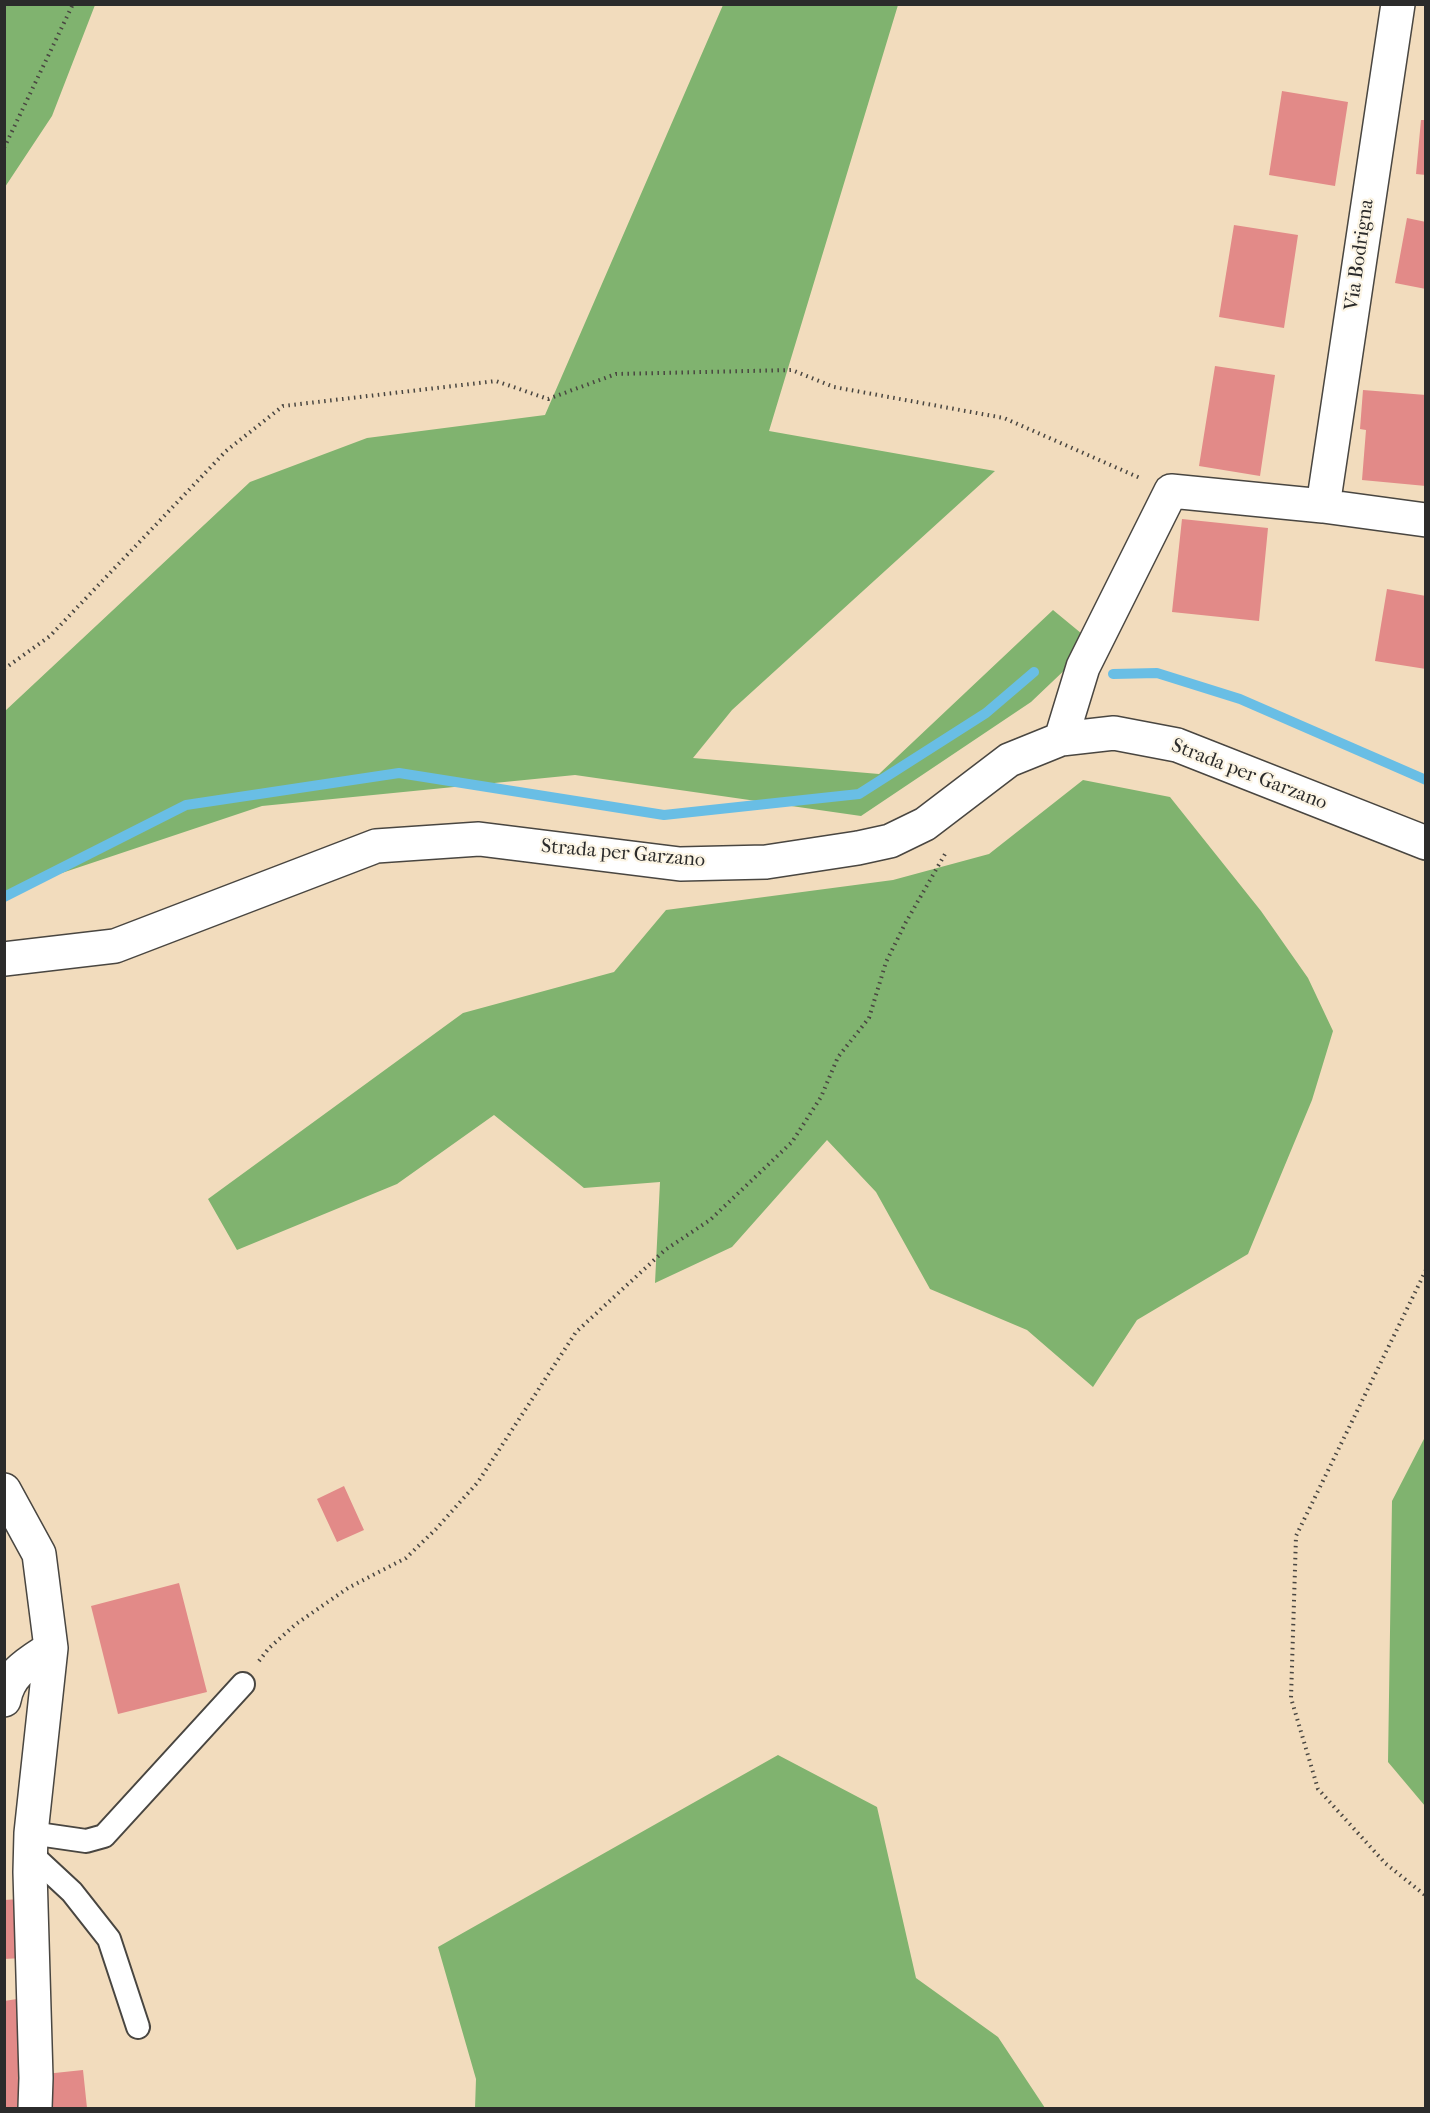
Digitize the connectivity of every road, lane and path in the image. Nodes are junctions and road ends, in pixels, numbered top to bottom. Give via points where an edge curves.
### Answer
1 (73, 4) edge
2 (1398, 4) edge
3 (4, 148) edge
4 (1171, 491) junction
5 (1323, 506) junction
6 (1425, 520) edge
7 (4, 669) edge
8 (1061, 739) junction
9 (1425, 843) edge
10 (950, 845) dead end
11 (4, 959) edge
12 (1425, 1270) edge
13 (4, 1490) edge
14 (51, 1648) junction
15 (243, 1683) joint
16 (4, 1700) edge
17 (30, 1843) junction
18 (1425, 1896) edge
19 (138, 2027) dead end
20 (35, 2109) edge

1 - 3 path
2 - 5 street, Via Bodrigna
4 - 5 street
4 - 7 path via 1004,418 834,387 792,370 616,374 548,399 496,381 283,406 226,451 50,636
4 - 8 street via 1083,667
5 - 6 street
8 - 9 street, Strada per Garzano via 1114,733 1177,745
8 - 11 street, Strada per Garzano via 1010,760 925,824 890,841 858,848 766,862 680,864 479,839 376,846 115,946
10 - 15 path via 886,962 869,1018 838,1057 821,1097 792,1142 710,1220 636,1274 576,1332 478,1482 436,1529 406,1558 348,1588 296,1624 269,1648
12 - 18 path via 1296,1536 1291,1698 1318,1790 1385,1863
13 - 14 street via 39,1554
14 - 16 street via 19,1669
14 - 17 street
15 - 17 lane via 104,1836
17 - 19 lane via 109,1939
17 - 20 street

